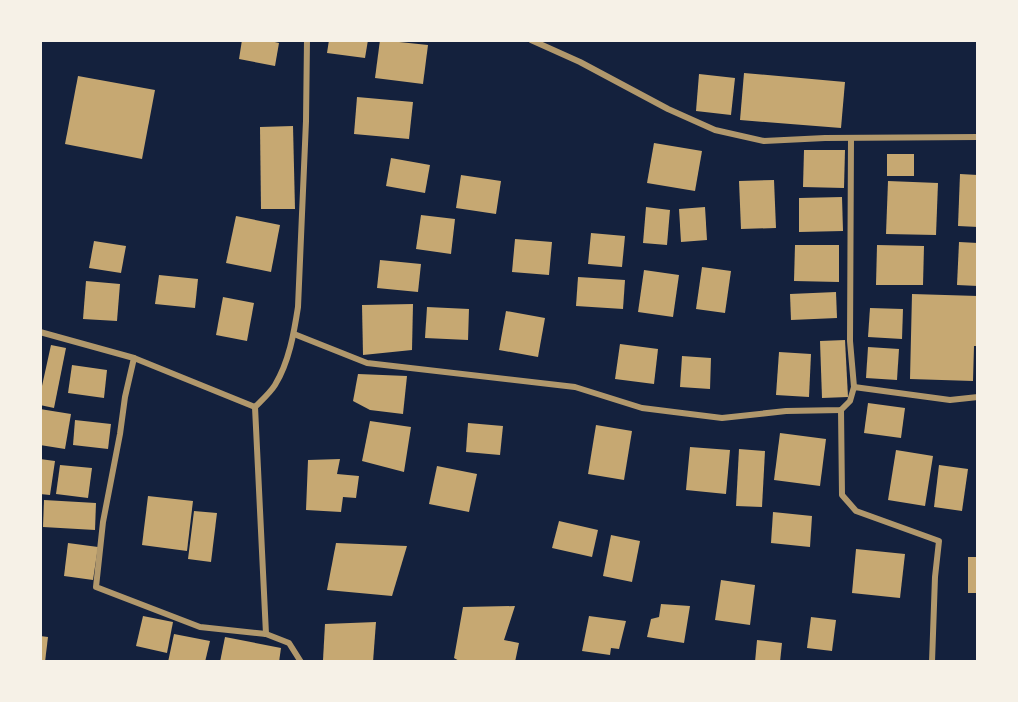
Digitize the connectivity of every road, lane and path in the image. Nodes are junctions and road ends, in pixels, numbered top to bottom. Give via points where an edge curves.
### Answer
1 (307, 40) edge
2 (531, 40) edge
3 (978, 137) edge
4 (851, 139) junction
5 (40, 332) edge
6 (294, 334) junction
7 (135, 358) junction
8 (854, 387) junction
9 (978, 397) edge
10 (255, 407) junction
11 (840, 410) junction
12 (266, 634) junction
13 (301, 662) edge
14 (932, 662) edge

1 - 6 street via 301,273
2 - 4 street via 715,130 764,141
3 - 4 street
4 - 8 street via 850,341
5 - 7 street
6 - 10 street via 274,387
6 - 11 street via 367,363 575,387 642,408 722,418
7 - 10 street
7 - 12 street via 103,522 96,587 200,627
8 - 9 street via 950,400
8 - 11 street via 850,401
10 - 12 street
11 - 14 street via 842,495 856,511 939,541
12 - 13 street via 289,643

